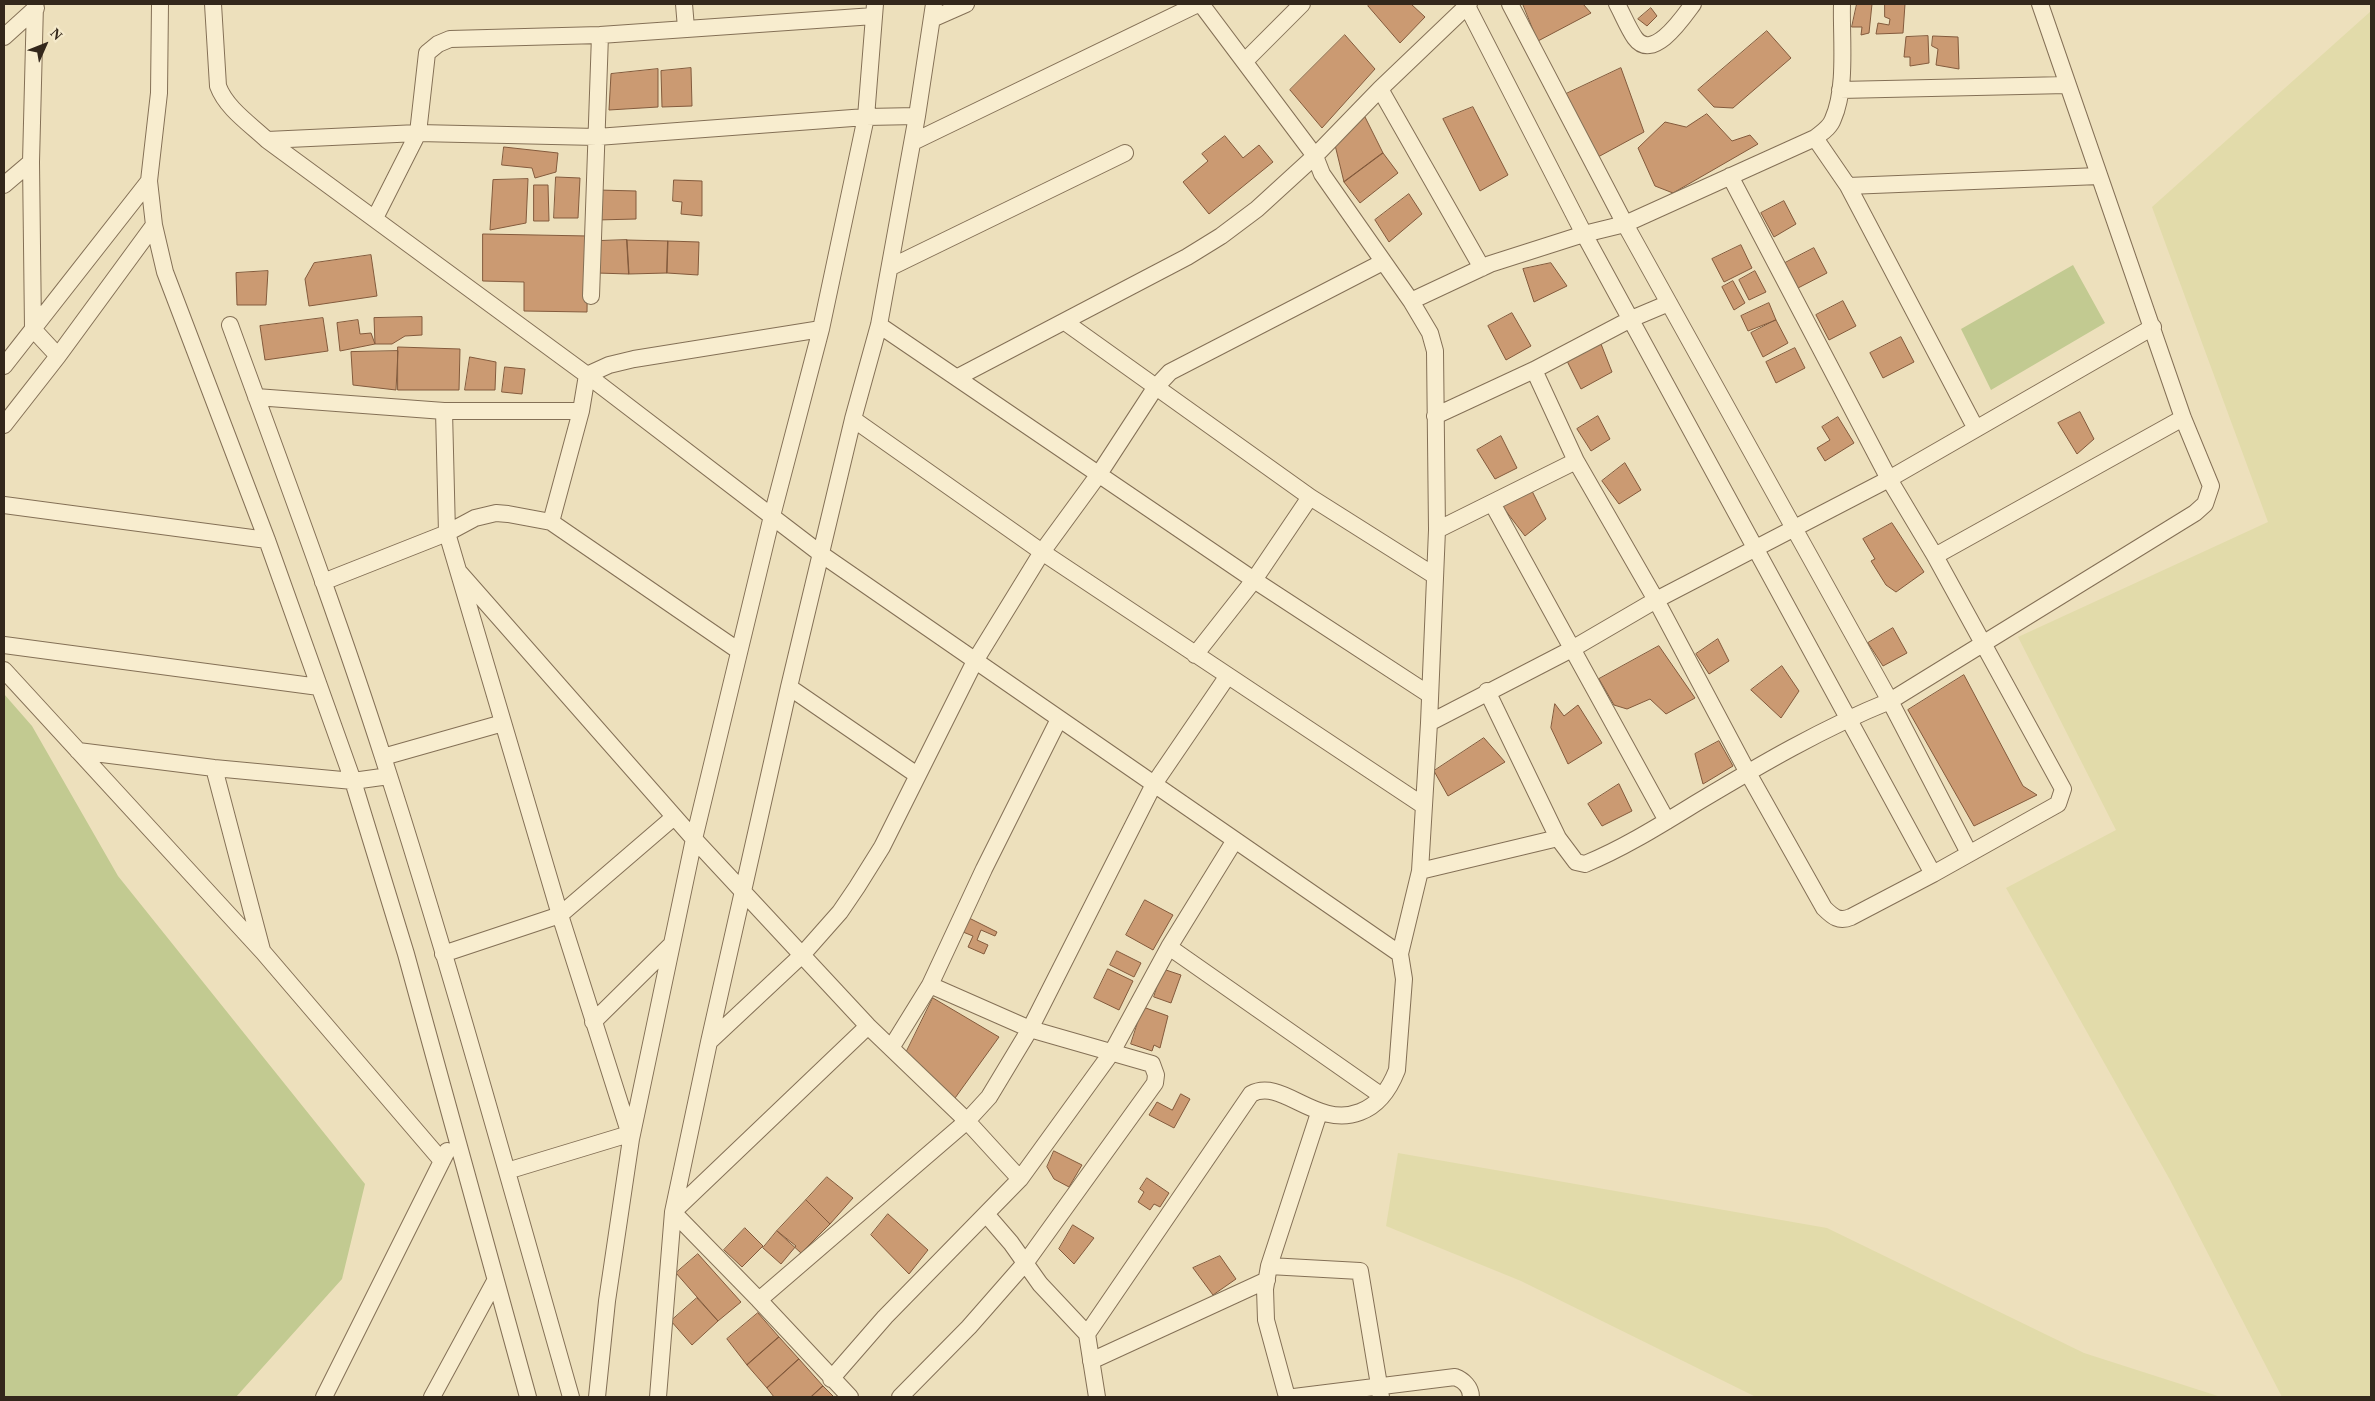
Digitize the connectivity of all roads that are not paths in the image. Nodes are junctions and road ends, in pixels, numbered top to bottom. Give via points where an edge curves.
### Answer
1 (160, 4) edge
2 (213, 4) edge
3 (684, 4) edge
4 (966, 4) edge
5 (1199, 4) edge
6 (1302, 4) edge
7 (1467, 4) edge
8 (1510, 4) edge
9 (1617, 4) edge
10 (1693, 4) edge
11 (1842, 4) edge
12 (2040, 4) edge
13 (36, 6) edge
14 (875, 10) edge
15 (933, 11) edge
16 (686, 28) junction
17 (600, 35) junction
18 (4, 36) edge
19 (1245, 61) junction
20 (2067, 85) junction
21 (1380, 89) junction
22 (1840, 90) junction
23 (917, 116) junction
24 (866, 117) junction
25 (418, 133) junction
26 (597, 137) junction
27 (1814, 138) junction
28 (267, 140) junction
29 (913, 142) junction
30 (1125, 152) dead end
31 (1315, 156) junction
32 (31, 162) junction
33 (1730, 176) junction
34 (2099, 176) junction
35 (149, 181) junction
36 (4, 185) edge
37 (1848, 186) junction
38 (374, 218) junction
39 (1625, 224) junction
40 (154, 225) junction
41 (1584, 234) junction
42 (1383, 262) junction
43 (891, 267) junction
44 (1482, 268) junction
45 (591, 296) dead end
46 (1411, 301) junction
47 (1669, 302) junction
48 (1631, 319) junction
49 (1065, 322) junction
50 (230, 325) dead end
51 (880, 325) junction
52 (2153, 327) junction
53 (32, 329) junction
54 (821, 329) junction
55 (58, 356) junction
56 (4, 366) edge
57 (1534, 370) junction
58 (587, 375) junction
59 (958, 377) junction
60 (1155, 388) junction
61 (256, 397) junction
62 (444, 411) junction
63 (581, 411) junction
64 (1435, 416) junction
65 (2183, 418) junction
66 (853, 420) junction
67 (4, 425) edge
68 (1975, 427) junction
69 (1576, 461) junction
70 (1099, 474) junction
71 (1889, 478) junction
72 (1310, 497) junction
73 (1492, 503) junction
74 (4, 505) edge
75 (772, 516) junction
76 (551, 522) junction
77 (1794, 529) junction
78 (1437, 530) junction
79 (447, 533) junction
80 (267, 540) junction
81 (1756, 549) junction
82 (1042, 552) junction
83 (821, 554) junction
84 (1935, 556) junction
85 (459, 572) junction
86 (1435, 576) junction
87 (1254, 580) junction
88 (323, 582) junction
89 (1656, 600) junction
90 (1984, 643) junction
91 (4, 645) edge
92 (1572, 649) junction
93 (739, 652) junction
94 (1195, 656) junction
95 (976, 661) junction
96 (4, 670) edge
97 (1226, 677) junction
98 (319, 687) junction
99 (789, 687) junction
100 (1487, 691) junction
101 (1430, 695) junction
102 (1890, 702) junction
103 (1848, 718) junction
104 (1059, 719) junction
105 (503, 723) junction
106 (1429, 723) junction
107 (78, 751) junction
108 (383, 757) junction
109 (214, 768) junction
110 (1748, 773) junction
111 (917, 775) junction
112 (389, 776) junction
113 (353, 781) junction
114 (1154, 784) junction
115 (1424, 806) junction
116 (674, 817) junction
117 (1667, 821) junction
118 (1558, 838) junction
119 (694, 839) junction
120 (1235, 840) junction
121 (1969, 853) junction
122 (1420, 872) junction
123 (1934, 874) junction
124 (743, 892) junction
125 (560, 915) junction
126 (672, 944) junction
127 (1169, 947) junction
128 (263, 952) junction
129 (443, 954) junction
130 (1400, 954) junction
131 (802, 955) junction
132 (930, 985) junction
133 (594, 1022) junction
134 (868, 1026) junction
135 (1030, 1029) junction
136 (709, 1042) junction
137 (891, 1048) junction
138 (1112, 1052) junction
139 (1382, 1096) junction
140 (1319, 1113) junction
141 (967, 1121) junction
142 (454, 1135) junction
143 (630, 1136) junction
144 (442, 1161) junction
145 (507, 1171) junction
146 (1020, 1179) junction
147 (673, 1212) junction
148 (986, 1214) junction
149 (1026, 1262) junction
150 (1268, 1273) junction
151 (495, 1281) junction
152 (759, 1300) junction
153 (1087, 1334) junction
154 (1091, 1361) junction
155 (831, 1378) junction
156 (1380, 1392) edge
157 (324, 1397) edge
158 (432, 1397) edge
159 (528, 1397) edge
160 (571, 1397) edge
161 (597, 1397) edge
162 (658, 1397) edge
163 (850, 1397) edge
164 (900, 1397) edge
165 (1097, 1397) edge
166 (1287, 1397) edge
167 (1294, 1397) edge
168 (1470, 1397) edge

1 - 35 street via 159,93
2 - 28 street via 220,94
3 - 16 street
4 - 15 street
5 - 19 street
5 - 29 street
6 - 19 street
7 - 21 street
7 - 41 street
8 - 39 street
9 - 10 street via 1636,40 1645,45 1661,42 1678,26
11 - 22 street
12 - 20 street
13 - 18 street
13 - 32 street
14 - 16 street
14 - 24 street
15 - 23 street
16 - 17 street
17 - 25 street via 450,39 438,44 426,53
17 - 26 street
19 - 31 street
20 - 22 street
20 - 34 street
21 - 31 street
21 - 44 street
22 - 27 street via 1833,119
23 - 24 street
23 - 29 street
24 - 26 street
24 - 54 street
25 - 26 street
25 - 28 street
25 - 38 street
26 - 45 street
27 - 33 street
27 - 37 street
28 - 38 street
29 - 43 street
30 - 43 street
31 - 42 street via 1322,174
31 - 49 street via 1257,209 1221,236
32 - 36 street
32 - 53 street
33 - 39 street
33 - 71 street
34 - 37 street
34 - 52 street
35 - 40 street
35 - 53 street
37 - 68 street
38 - 58 street
39 - 41 street
39 - 47 street
40 - 55 street
40 - 80 street via 165,272
41 - 44 street
41 - 48 street
42 - 46 street
42 - 60 street via 1170,372
43 - 51 street
44 - 46 street
46 - 64 street via 1430,333 1435,351
47 - 48 street
47 - 77 street
48 - 57 street
48 - 81 street
49 - 59 street
49 - 60 street
50 - 61 street
51 - 59 street
51 - 66 street
52 - 65 street
52 - 68 street
53 - 55 street
53 - 56 street
54 - 58 street via 634,359
54 - 75 street
55 - 67 street
57 - 64 street
57 - 69 street
58 - 63 street
58 - 75 street
59 - 70 street
60 - 70 street
60 - 72 street
61 - 62 street
61 - 88 street
62 - 63 street
62 - 79 street
63 - 76 street
64 - 78 street
65 - 84 street
65 - 90 street via 2211,486 2205,504
66 - 82 street
66 - 83 street
68 - 71 street
69 - 73 street
69 - 89 street
70 - 82 street
70 - 87 street
71 - 77 street
71 - 84 street
72 - 86 street
72 - 87 street
73 - 78 street
73 - 92 street
74 - 80 street
75 - 83 street
75 - 93 street
76 - 79 street via 496,513 475,518
76 - 93 street
77 - 81 street
77 - 102 street
78 - 86 street
79 - 85 street
79 - 88 street
80 - 98 street
81 - 89 street
81 - 103 street
82 - 94 street
82 - 95 street
83 - 95 street
83 - 99 street
84 - 90 street
85 - 105 street
85 - 116 street
86 - 101 street
87 - 94 street
87 - 101 street
88 - 108 street
89 - 92 street
89 - 110 street
90 - 102 street
90 - 121 street via 2063,789 2058,804
91 - 98 street
92 - 100 street
92 - 117 street
93 - 119 street
94 - 97 street
95 - 104 street
95 - 111 street
96 - 107 street
97 - 114 street
97 - 115 street
98 - 113 street
99 - 111 street
99 - 124 street
100 - 106 street
100 - 118 street
101 - 106 street
102 - 103 street
102 - 121 street
103 - 110 street
103 - 123 street
104 - 114 street
104 - 132 street
105 - 108 street
105 - 125 street
106 - 115 street
107 - 109 street
107 - 128 street
108 - 112 street
109 - 113 street
109 - 128 street
110 - 117 street
110 - 123 street via 1824,908 1833,917 1843,920 1851,917
111 - 131 street via 882,847 858,887
112 - 113 street
112 - 129 street
113 - 142 street via 408,963
114 - 120 street
114 - 135 street
115 - 122 street
116 - 119 street
116 - 125 street
117 - 118 street via 1585,864 1576,862
118 - 122 street
119 - 124 street
119 - 126 street
120 - 127 street
120 - 130 street
121 - 123 street
122 - 130 street
124 - 131 street
124 - 136 street
125 - 129 street
125 - 133 street
126 - 133 street
126 - 143 street
127 - 138 street
127 - 139 street
128 - 144 street
129 - 145 street
130 - 139 street via 1404,979 1397,1070 1392,1084
131 - 134 street
131 - 136 street
132 - 135 street
132 - 137 street
133 - 143 street
134 - 137 street
134 - 147 street
135 - 138 street
135 - 141 street via 989,1098
136 - 147 street
137 - 141 street
138 - 146 street
138 - 149 street via 1152,1064 1155,1083
139 - 140 street via 1367,1110 1353,1115 1340,1118
140 - 150 street
140 - 153 street via 1271,1090 1259,1089 1251,1094
141 - 146 street
141 - 152 street
142 - 144 street
142 - 151 street
143 - 145 street
143 - 161 street
144 - 157 street
145 - 160 street
146 - 148 street
147 - 152 street
147 - 162 street
148 - 149 street
148 - 155 street via 885,1317
149 - 153 street via 1040,1284
149 - 164 street via 969,1327
150 - 154 street
150 - 156 street via 1360,1270
150 - 166 street via 1266,1320
151 - 158 street
151 - 159 street
152 - 155 street
153 - 154 street
154 - 165 street
155 - 163 street
156 - 167 street
156 - 168 street via 1455,1377 1463,1380

